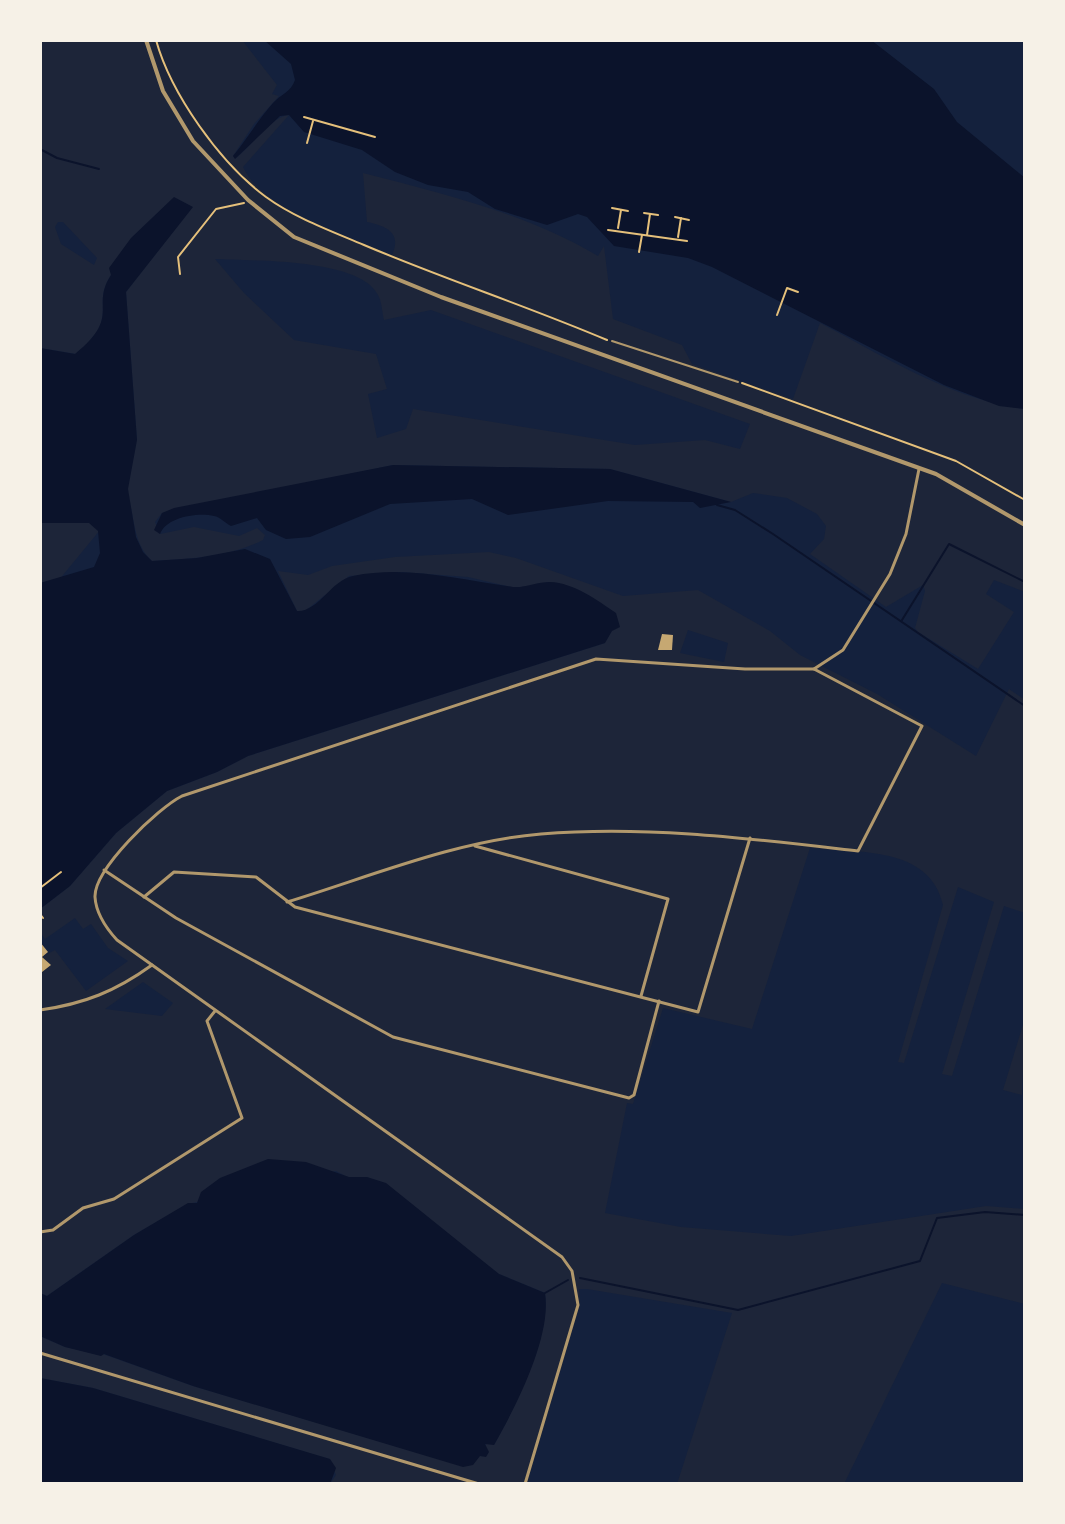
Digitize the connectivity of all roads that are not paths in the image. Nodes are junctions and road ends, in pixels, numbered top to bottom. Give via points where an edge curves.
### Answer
1 (146, 40) edge
2 (612, 341) road end
3 (738, 382) road end
4 (919, 468) junction
5 (1025, 525) edge
6 (814, 669) junction
7 (750, 838) junction
8 (472, 846) junction
9 (104, 870) junction
10 (144, 897) junction
11 (287, 902) junction
12 (152, 965) junction
13 (641, 996) junction
14 (659, 1001) junction
15 (40, 1010) edge
16 (215, 1011) junction
17 (40, 1232) edge
18 (40, 1353) edge
19 (479, 1484) edge
20 (525, 1484) edge

1 - 4 street via 174,111 207,158 280,228 310,245 486,314
2 - 3 lane
4 - 5 street
4 - 6 street via 906,534 890,574 843,650
6 - 7 street via 922,726 858,851
6 - 9 street via 596,659 182,796
7 - 8 street via 560,833
7 - 14 street via 698,1012
8 - 11 street
8 - 13 street via 668,899
9 - 10 street
9 - 12 street via 95,896 98,912 117,940
10 - 11 street via 169,874 180,872 256,877
10 - 14 street via 393,1037 629,1098
11 - 13 street
12 - 15 street via 88,1002
12 - 16 street
13 - 14 street
16 - 17 street via 207,1021 242,1118 114,1199 83,1208 53,1230
16 - 20 street via 562,1257 572,1271 578,1305
18 - 19 street

